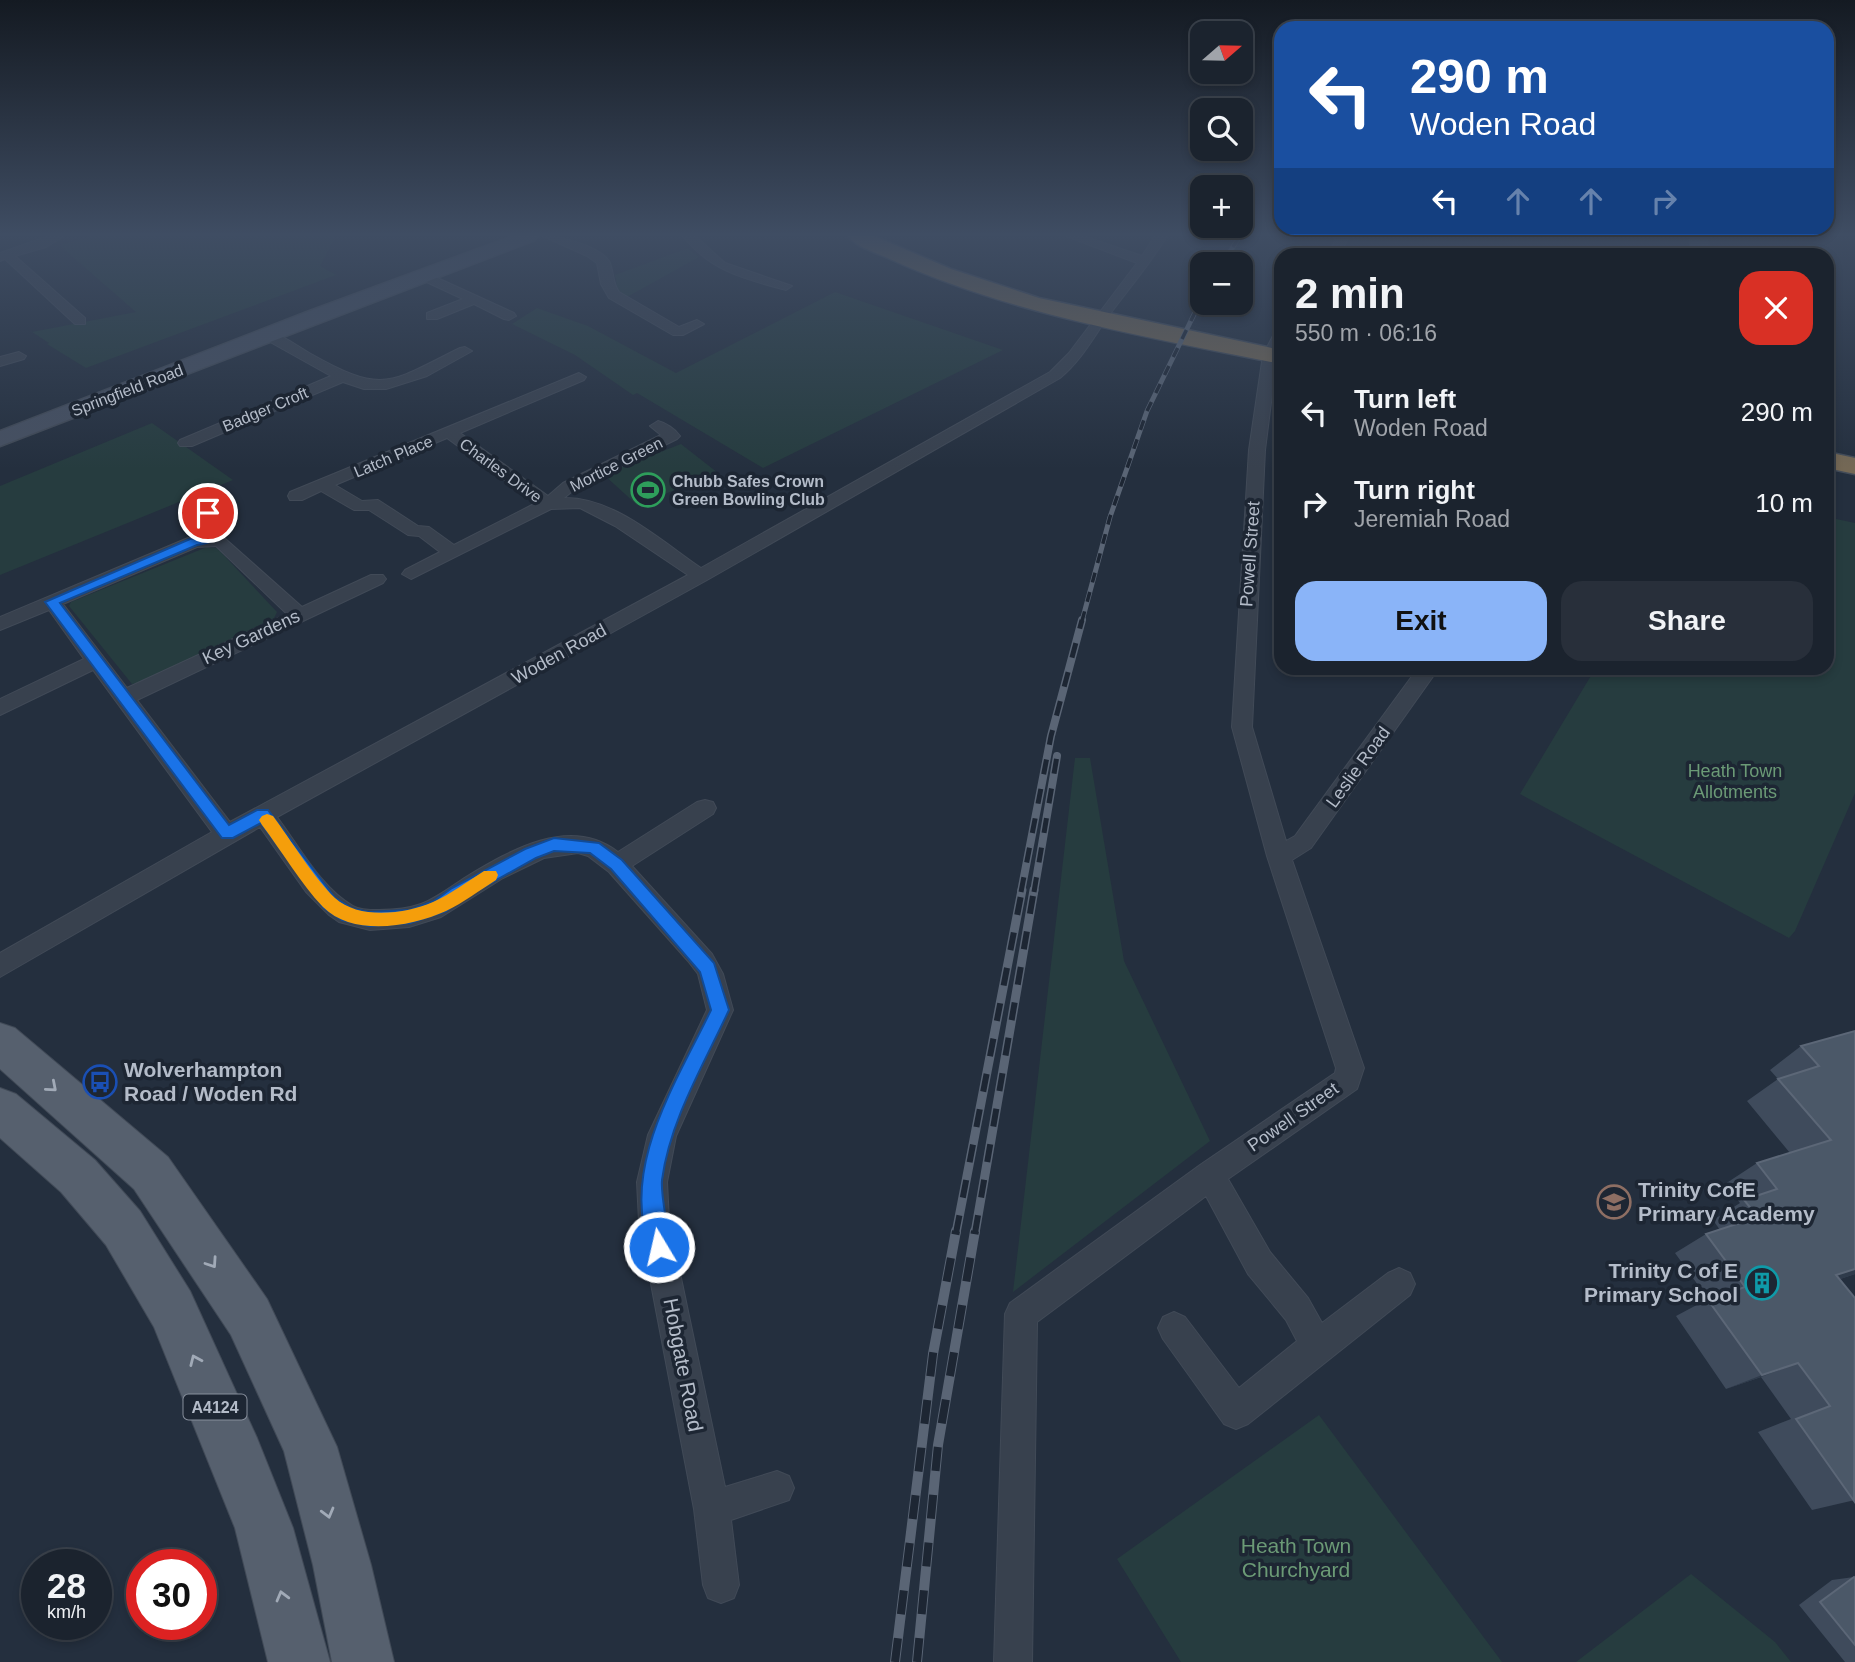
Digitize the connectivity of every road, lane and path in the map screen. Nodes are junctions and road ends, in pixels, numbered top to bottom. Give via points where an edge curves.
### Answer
1 (73, 314) edge
2 (323, 314) edge
3 (438, 314) edge
4 (503, 314) edge
5 (646, 314) edge
6 (1075, 314) edge
7 (1104, 314) edge
8 (432, 316) dead end
9 (509, 316) dead end
10 (1099, 320) junction
11 (56, 321) dead end
12 (697, 324) dead end
13 (268, 335) junction
14 (1274, 348) edge
15 (465, 351) dead end
16 (19, 356) dead end
17 (0, 362) edge
18 (1274, 363) edge
19 (344, 376) junction
20 (579, 377) dead end
21 (658, 426) dead end
22 (449, 432) junction
23 (0, 439) edge
24 (186, 443) dead end
25 (1834, 462) edge
26 (1855, 466) edge
27 (323, 485) junction
28 (296, 496) dead end
29 (197, 501) dead end
30 (548, 504) junction
31 (207, 540) junction
32 (453, 553) junction
33 (411, 574) dead end
34 (701, 576) junction
35 (377, 579) dead end
36 (52, 602) junction
37 (299, 614) junction
38 (0, 624) edge
39 (98, 660) junction
40 (1424, 675) edge
41 (125, 697) junction
42 (0, 708) edge
43 (705, 808) dead end
44 (263, 814) junction
45 (227, 834) junction
46 (1279, 856) junction
47 (616, 864) junction
48 (0, 966) edge
49 (0, 1042) edge
50 (0, 1109) edge
51 (1210, 1175) junction
52 (1399, 1284) dead end
53 (1174, 1328) dead end
54 (1317, 1346) junction
55 (777, 1488) dead end
56 (712, 1509) junction
57 (721, 1585) dead end
58 (299, 1662) edge
59 (363, 1662) edge
60 (1013, 1662) edge

1 - 11 street via 78,318
2 - 13 street, Springfield Road
3 - 8 street
4 - 9 street
5 - 12 street via 678,332
6 - 10 highway
7 - 10 street, Woden Road
10 - 14 highway
10 - 34 street, Woden Road via 1074,361 1055,375
13 - 19 street
13 - 23 street, Springfield Road
15 - 19 street via 383,386 365,385
16 - 17 street
18 - 46 street, Powell Street via 1257,450 1242,727
19 - 24 street, Badger Croft
20 - 22 street, Latch Place
21 - 30 street, Mortice Green via 672,436 569,486
22 - 27 street, Latch Place
22 - 30 street, Charles Drive
25 - 26 highway
27 - 28 street, Latch Place
27 - 32 street, Latch Place via 360,506 372,504
29 - 31 street via 219,525
30 - 32 street
30 - 34 street, Charles Drive via 583,503 621,522
31 - 36 street
31 - 37 street via 220,541
32 - 33 street
34 - 44 street, Woden Road
35 - 37 street, Key Gardens
36 - 38 street
36 - 39 street
37 - 41 street, Key Gardens
39 - 41 street
39 - 42 street
40 - 46 street, Leslie Road via 1303,842
41 - 45 street
43 - 47 street
44 - 45 street, Woden Road
44 - 47 street, Hobgate Road via 330,903 348,915 369,919 410,916 440,906 531,853 554,845 594,847
45 - 48 street, Woden Road
46 - 51 street, Powell Street via 1350,1068 1347,1080
47 - 56 street, Hobgate Road via 707,968 720,1010 662,1135 652,1182 654,1221
49 -> 59 main road via 151,1173 249,1317 310,1447
58 -> 50 main road, A4124 via 264,1528 172,1309 123,1228 78,1176
51 - 54 street via 1259,1263 1297,1310
51 - 60 street, Powell Street via 1021,1314
52 - 54 street
53 - 54 street via 1236,1412
55 - 56 street
56 - 57 street, Hobgate Road

